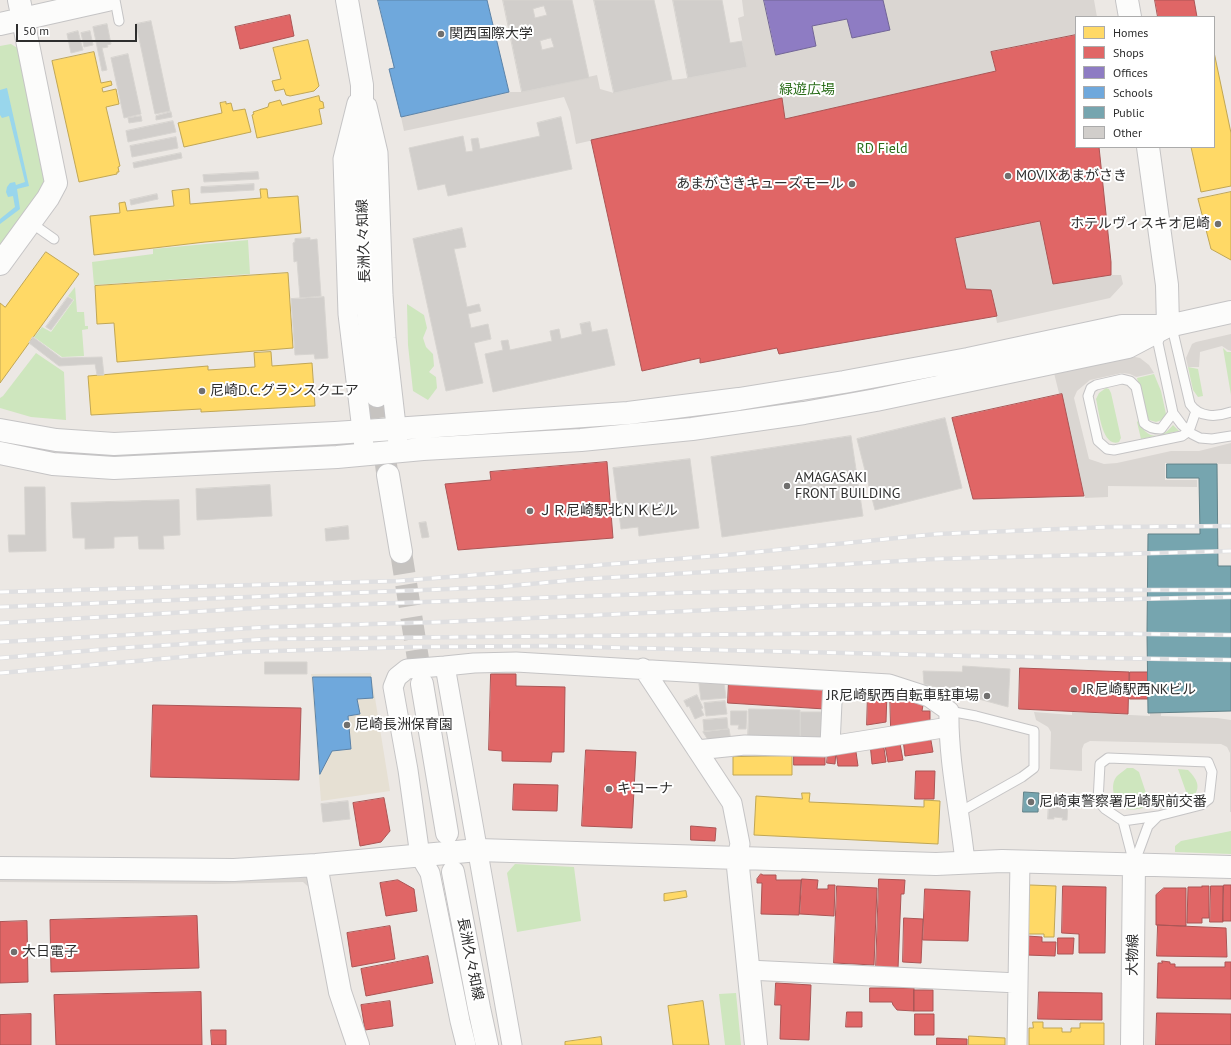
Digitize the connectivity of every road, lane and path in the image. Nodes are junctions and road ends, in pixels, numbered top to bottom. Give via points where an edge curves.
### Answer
1 (107, 0) edge
2 (115, 0) edge
3 (347, 0) edge
4 (1127, 0) edge
5 (21, 9) edge
6 (1130, 16) edge
7 (118, 21) dead end
8 (0, 24) edge
9 (362, 85) junction
10 (1148, 148) edge
11 (37, 227) dead end
12 (54, 239) dead end
13 (0, 264) edge
14 (1231, 312) edge
15 (1168, 326) junction
16 (376, 396) tunnel mouth
17 (1196, 411) junction
18 (1231, 412) edge
19 (1173, 413) junction
20 (397, 429) junction
21 (0, 430) edge
22 (362, 431) junction
23 (1189, 431) junction
24 (1231, 436) edge
25 (399, 452) junction
26 (0, 453) edge
27 (365, 455) junction
28 (388, 475) tunnel mouth
29 (401, 552) tunnel mouth
30 (445, 666) junction
31 (643, 668) junction
32 (833, 681) junction
33 (422, 684) tunnel mouth
34 (949, 719) junction
35 (830, 745) junction
36 (697, 750) junction
37 (958, 813) junction
38 (1158, 816) junction
39 (1123, 821) junction
40 (447, 833) dead end
41 (478, 850) junction
42 (420, 856) junction
43 (738, 857) junction
44 (965, 862) junction
45 (1020, 862) junction
46 (1134, 864) junction
47 (316, 865) junction
48 (1231, 867) edge
49 (0, 868) edge
50 (453, 872) dead end
51 (748, 970) junction
52 (1018, 983) junction
53 (358, 1045) edge
54 (466, 1045) edge
55 (488, 1045) edge
56 (512, 1045) edge
57 (756, 1045) edge
58 (1017, 1045) edge
59 (1132, 1045) edge

1 - 5 street
2 - 7 lane
3 - 9 street, 長洲久々知線
4 - 6 street
5 - 8 street
5 - 13 street via 56,183
9 - 16 street, 長洲久々知線 via 365,285
9 - 20 street via 378,153 383,296
9 - 22 street via 343,159 348,314
10 - 15 street via 1167,285
11 - 12 lane
14 - 15 street
15 - 17 lane via 1174,336 1190,404
15 - 19 lane via 1158,343
15 - 20 street via 1122,326 852,381 718,402 628,413
15 - 25 street via 1128,347 804,413 582,440
17 - 18 lane via 1210,416
17 - 23 lane
19 - 23 lane
19 - 23 lane via 1161,429 1147,426 1144,423 1136,387 1122,378 1096,385 1089,391 1098,441 1107,449 1114,450 1182,436
20 - 22 street
20 - 25 street
21 - 22 street via 56,440 114,444
22 - 27 street
23 - 24 lane via 1204,439
25 - 27 street
26 - 27 street via 53,464 114,468
28 - 29 street
30 - 31 street via 516,662
30 - 41 street
30 - 42 street via 407,669 397,677 393,686
31 - 32 street
31 - 36 street
32 - 34 street via 889,684 929,697
32 - 35 street
33 - 40 street
34 - 35 street
34 - 37 street
34 - 37 lane via 976,716 1034,731 1034,768
35 - 36 street via 745,744
36 - 43 street via 732,803 740,844
37 - 44 street
38 - 39 lane
38 - 39 lane via 1201,805 1209,799 1212,772 1208,762 1108,758 1100,764 1098,801
38 - 46 lane via 1148,826
39 - 46 lane
41 - 42 street
41 - 43 street
41 - 56 street
42 - 47 street
42 - 54 street via 430,873
43 - 44 street via 936,864
43 - 51 street
44 - 45 street
45 - 46 street
45 - 52 street
46 - 48 street
46 - 59 street, 大物線
47 - 49 street via 234,870
47 - 53 street via 340,992
50 - 55 street, 長洲久々知線
51 - 52 street
51 - 57 street
52 - 58 street

